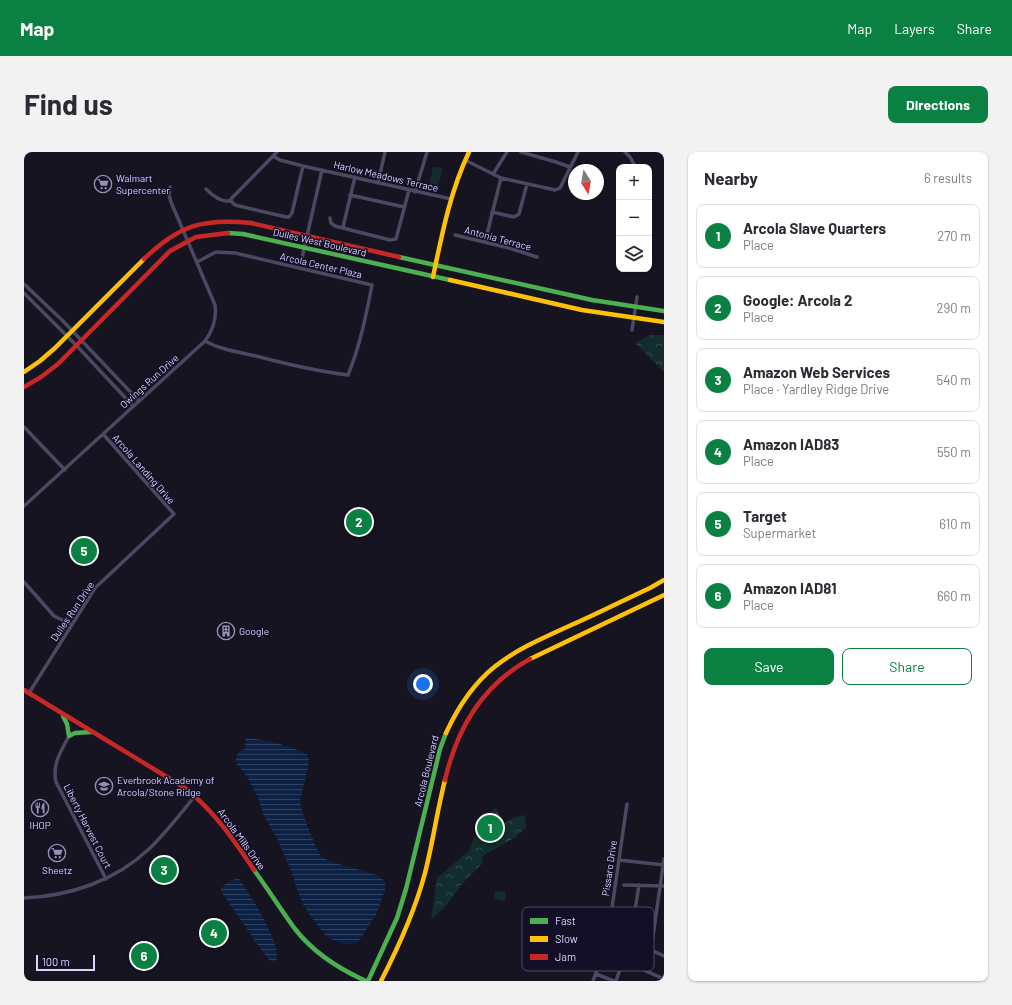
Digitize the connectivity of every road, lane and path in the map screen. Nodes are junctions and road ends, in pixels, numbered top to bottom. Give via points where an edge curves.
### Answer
1 (277, 152) edge
2 (385, 152) edge
3 (427, 152) edge
4 (469, 152) edge
5 (507, 152) edge
6 (521, 152) edge
7 (578, 152) edge
8 (625, 152) edge
9 (273, 156) junction
10 (465, 160) junction
11 (572, 164) edge
12 (634, 164) edge
13 (303, 166) junction
14 (568, 167) edge
15 (322, 170) junction
16 (568, 172) edge
17 (493, 174) junction
18 (355, 177) junction
19 (500, 178) junction
20 (378, 183) junction
21 (527, 184) junction
22 (170, 187) dead end
23 (206, 189) dead end
24 (409, 190) junction
25 (415, 192) junction
26 (350, 196) junction
27 (451, 199) junction
28 (230, 200) junction
29 (404, 207) junction
30 (492, 212) junction
31 (330, 218) dead end
32 (343, 227) junction
33 (183, 230) junction
34 (455, 235) dead end
35 (307, 236) junction
36 (187, 241) junction
37 (485, 242) junction
38 (304, 248) junction
39 (537, 257) dead end
40 (302, 258) dead end
41 (197, 262) junction
42 (435, 266) junction
43 (432, 277) junction
44 (24, 284) edge
45 (24, 294) edge
46 (638, 297) dead end
47 (636, 307) junction
48 (664, 311) edge
49 (634, 318) junction
50 (664, 322) edge
51 (72, 330) junction
52 (632, 330) dead end
53 (66, 336) junction
54 (82, 340) junction
55 (205, 341) junction
56 (76, 346) junction
57 (24, 372) edge
58 (24, 386) edge
59 (139, 400) junction
60 (133, 406) junction
61 (24, 427) edge
62 (103, 434) junction
63 (65, 470) junction
64 (24, 506) edge
65 (174, 514) joint
66 (664, 580) edge
67 (24, 582) edge
68 (664, 595) edge
69 (71, 624) junction
70 (24, 690) edge
71 (29, 693) junction
72 (61, 713) junction
73 (92, 732) junction
74 (69, 736) junction
75 (195, 796) junction
76 (627, 804) dead end
77 (664, 859) edge
78 (619, 860) junction
79 (664, 865) edge
80 (106, 879) junction
81 (624, 885) dead end
82 (639, 886) junction
83 (662, 886) edge
84 (24, 898) edge
85 (612, 907) edge
86 (636, 907) edge
87 (654, 933) edge
88 (654, 951) edge
89 (664, 956) edge
90 (597, 971) edge
91 (619, 971) edge
92 (646, 971) edge
93 (596, 974) junction
94 (664, 979) edge
95 (367, 981) edge
96 (381, 981) edge
97 (593, 981) edge
98 (615, 981) edge

1 - 9 street
2 - 20 street
3 - 25 street
4 - 10 street
5 - 17 street
6 - 14 street
7 - 11 street
8 - 12 street
9 - 13 street, Harlow Meadows Terrace
9 - 28 street
10 - 17 street
10 - 27 street
13 - 15 street, Harlow Meadows Terrace
13 - 28 street via 290,217 234,205
15 - 18 street, Harlow Meadows Terrace
15 - 35 street
16 - 21 street via 558,190
17 - 19 street
18 - 20 street, Harlow Meadows Terrace
18 - 26 street
19 - 21 street
19 - 30 street
20 - 24 street, Harlow Meadows Terrace
21 - 30 street via 517,216
22 - 33 street, Owings Run Drive via 170,202
23 - 28 street via 224,201
24 - 25 street, Harlow Meadows Terrace
24 - 29 street
25 - 27 street, Harlow Meadows Terrace
26 - 29 street
26 - 32 street
27 - 42 street
29 - 32 street via 396,239 390,240
30 - 37 street
31 - 32 street via 332,224
33 - 35 street, Dulles West Boulevard via 206,222 238,221
33 - 36 street, Owings Run Drive
33 - 51 street, Dulles West Boulevard via 156,246
34 - 37 street, Antonia Terrace
35 - 38 street
35 - 42 street, Dulles West Boulevard
36 - 38 street, Dulles West Boulevard via 213,233 234,233
36 - 41 street, Owings Run Drive
36 - 54 street, Dulles West Boulevard via 164,256
37 - 39 street, Antonia Terrace
38 - 40 street
38 - 43 street, Dulles West Boulevard
41 - 55 street, Owings Run Drive via 216,311 214,324
41 - 55 street, Arcola Center Plaza via 216,252 235,253 372,285 364,324 348,375 274,361 215,346
42 - 43 street
42 - 47 street, Dulles West Boulevard
43 - 49 street, Dulles West Boulevard via 582,310
44 - 51 street
45 - 53 street
46 - 47 street
47 - 48 street, Dulles West Boulevard
47 - 49 street
49 - 50 street, Dulles West Boulevard
49 - 52 street
51 - 53 street, Dulles West Boulevard
51 - 54 street
53 - 56 street
53 - 57 street, Dulles West Boulevard via 40,361
54 - 56 street, Dulles West Boulevard
54 - 59 street
55 - 59 street, Owings Run Drive
56 - 58 street, Dulles West Boulevard via 49,371
56 - 60 street
59 - 60 street, Owings Run Drive
60 - 62 street, Owings Run Drive
61 - 63 street
62 - 63 street, Owings Run Drive
62 - 65 street, Arcola Landing Drive
63 - 64 street, Owings Run Drive
65 - 69 street, Dulles Run Drive via 98,585
66 - 95 street, Arcola Boulevard via 511,654 484,675 463,700 451,719 440,749 397,918
67 - 69 street via 54,616
68 - 96 street, Arcola Boulevard via 526,661 502,678 476,704 464,722 452,750 419,894 405,932
69 - 71 street, Dulles Run Drive
70 - 71 street, Arcola Mills Drive
71 - 72 street, Arcola Mills Drive
72 - 73 street, Arcola Mills Drive
72 - 74 street via 67,724
73 - 74 street
73 - 75 street, Arcola Mills Drive
74 - 80 street, Liberty Harvest Court via 56,762 56,782
75 - 80 street via 148,850
75 - 95 street, Arcola Mills Drive via 212,812 233,839 303,939 329,961
76 - 78 street, Pissaro Drive
77 - 79 street
78 - 79 street
78 - 85 street, Pissaro Drive
79 - 83 street
80 - 84 street via 63,894
81 - 82 street
82 - 83 street
82 - 86 street
83 - 87 street
88 - 89 street
90 - 93 street, Pissaro Drive
91 - 98 street
92 - 94 street
93 - 97 street, Pissaro Drive
93 - 98 street

